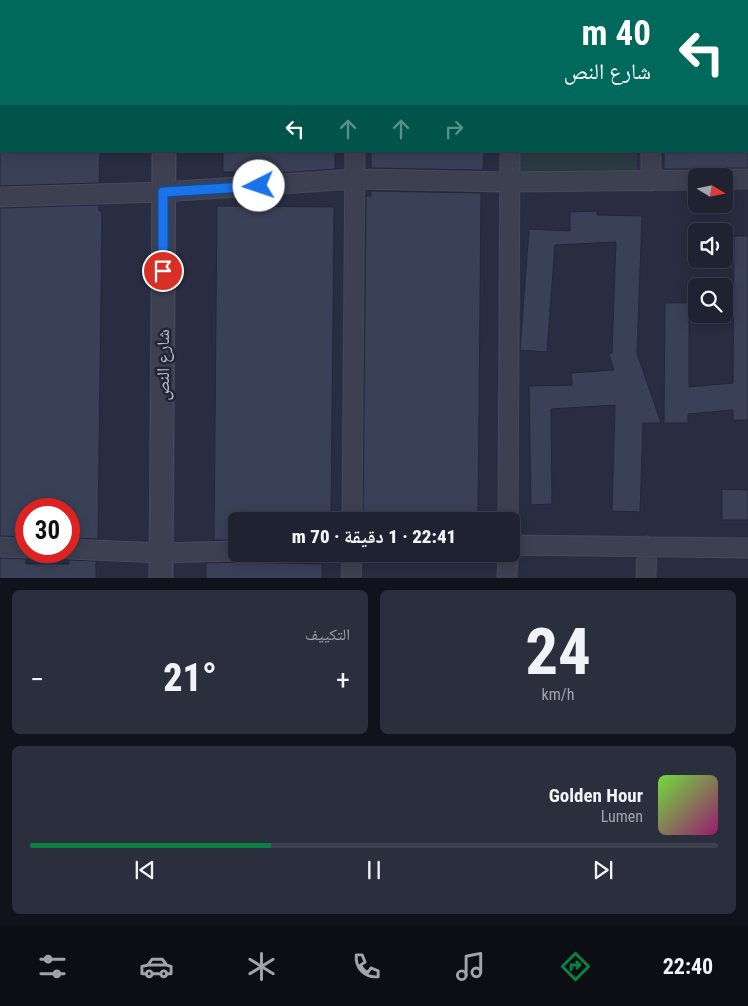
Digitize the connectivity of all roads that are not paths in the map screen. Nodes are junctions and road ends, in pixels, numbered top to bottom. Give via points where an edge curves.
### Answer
1 (164, 152) edge
2 (355, 152) edge
3 (510, 152) edge
4 (651, 152) edge
5 (355, 179) junction
6 (748, 179) edge
7 (651, 180) junction
8 (688, 180) edge
9 (733, 180) edge
10 (510, 182) junction
11 (163, 192) junction
12 (0, 196) edge
13 (352, 512) edge
14 (508, 512) edge
15 (520, 545) edge
16 (647, 546) junction
17 (0, 547) edge
18 (15, 548) edge
19 (748, 548) edge
20 (80, 549) edge
21 (228, 551) edge
22 (161, 553) junction
23 (352, 562) edge
24 (508, 562) edge
25 (161, 578) edge
26 (351, 578) edge
27 (507, 578) edge
28 (646, 578) edge

1 - 11 street, شارع النص
2 - 5 street
3 - 10 street
4 - 7 street
5 - 10 street
5 - 11 street
5 - 13 street
6 - 9 street
7 - 8 street
7 - 10 street
10 - 14 street
11 - 12 street
11 - 22 street, شارع النص
15 - 16 street
16 - 19 street
16 - 28 street
17 - 18 street
20 - 22 street
21 - 22 street
22 - 25 street, شارع النص
23 - 26 street
24 - 27 street

